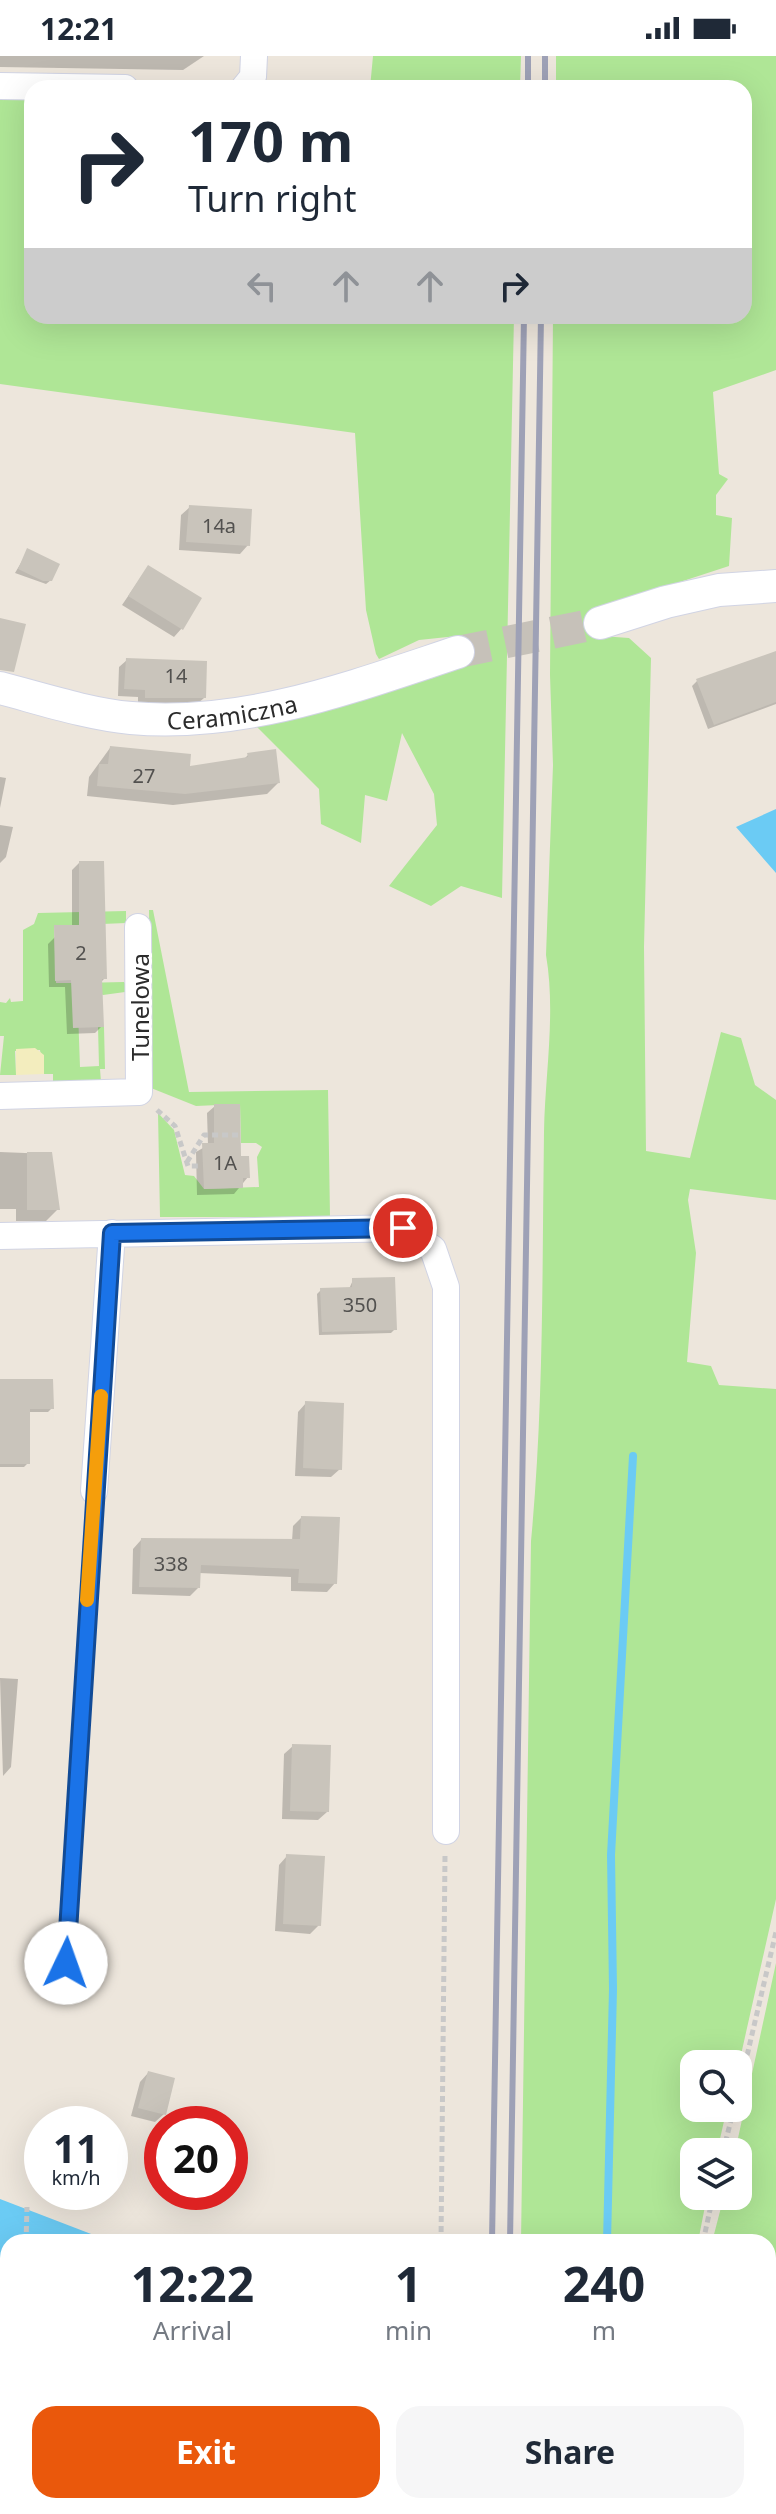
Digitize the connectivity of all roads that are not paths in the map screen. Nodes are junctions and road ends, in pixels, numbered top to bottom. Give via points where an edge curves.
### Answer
1 (254, 56) edge
2 (251, 80) edge
3 (0, 86) edge
4 (24, 86) edge
5 (776, 586) edge
6 (600, 623) tunnel mouth
7 (458, 652) tunnel mouth
8 (0, 688) edge
9 (138, 927) dead end
10 (0, 1096) edge
11 (112, 1233) junction
12 (0, 1236) edge
13 (94, 1491) joint
14 (446, 1831) road end
15 (64, 1994) dead end

1 - 2 street
3 - 4 street
5 - 6 street via 719,590
7 - 8 street, Ceramiczna via 250,713 188,720 129,718
9 - 10 street, Tunelowa via 139,1092
11 - 12 street
11 - 13 street
11 - 14 street via 403,1228 433,1249 446,1287
13 - 15 lane

